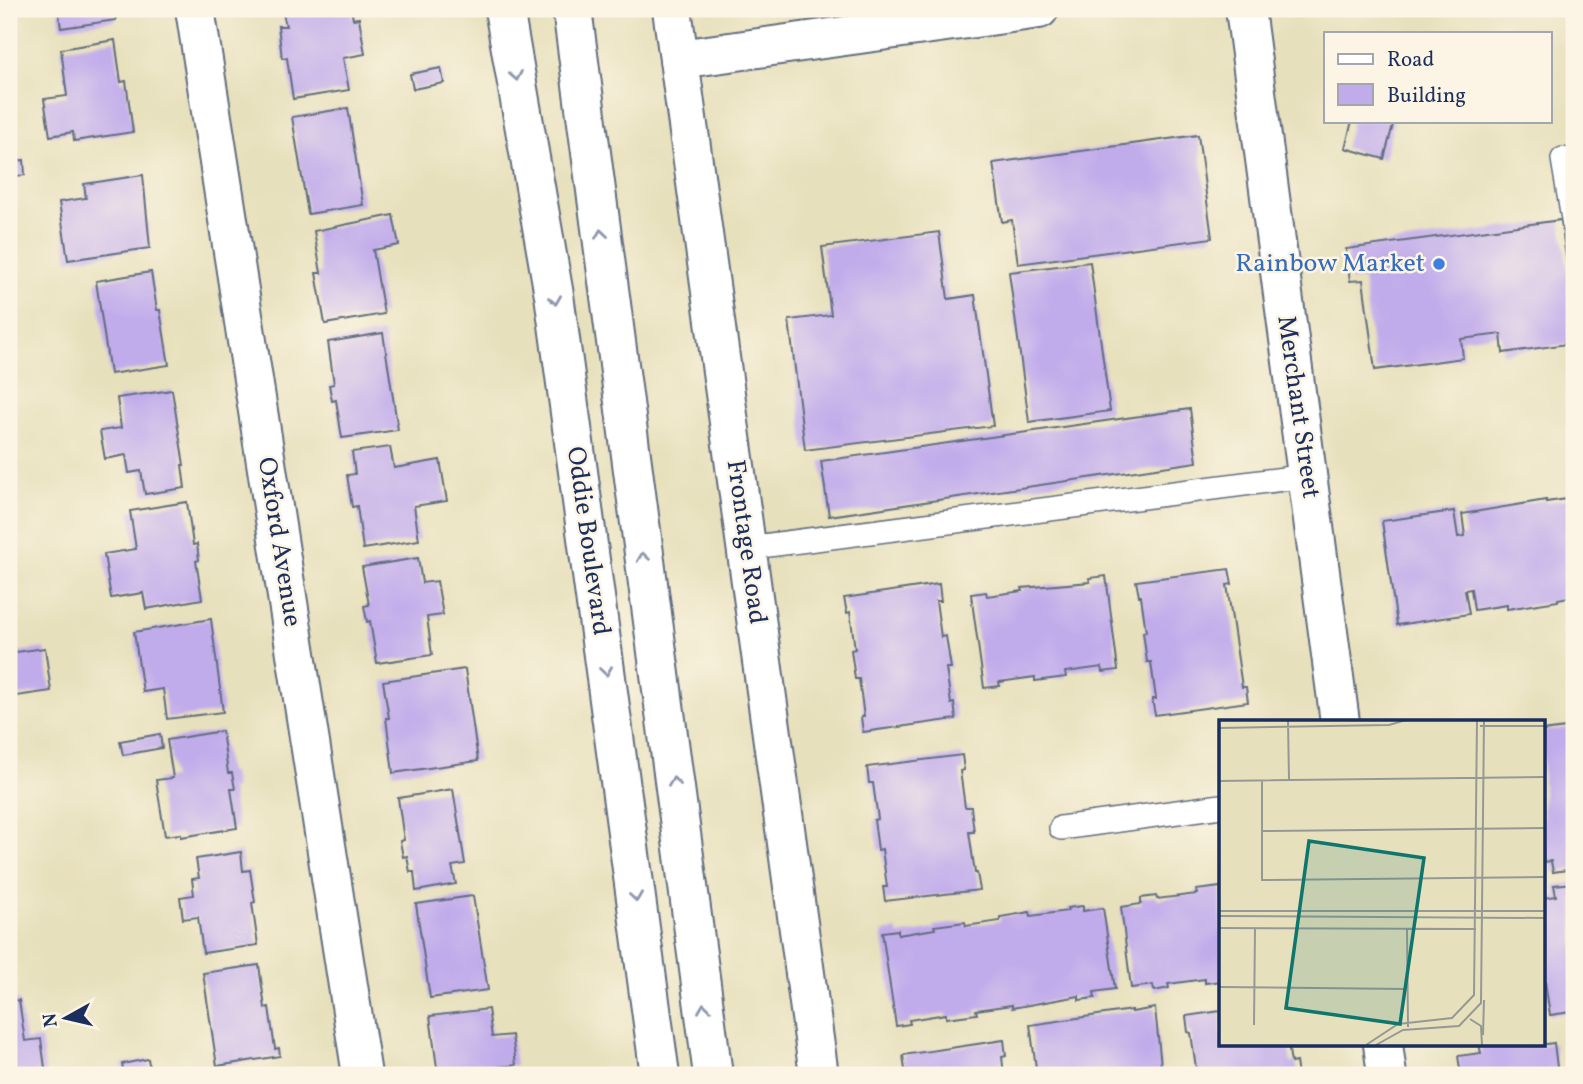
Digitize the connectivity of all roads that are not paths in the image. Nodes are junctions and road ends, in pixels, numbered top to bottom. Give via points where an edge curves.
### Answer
1 (195, 9) edge
2 (505, 9) edge
3 (572, 9) edge
4 (672, 9) edge
5 (1039, 9) edge
6 (1245, 9) edge
7 (679, 59) junction
8 (1563, 159) dead end
9 (1574, 225) edge
10 (1307, 476) junction
11 (747, 548) junction
12 (1340, 720) edge
13 (1219, 806) edge
14 (1061, 828) dead end
15 (1383, 1046) edge
16 (362, 1075) edge
17 (660, 1075) edge
18 (713, 1075) edge
19 (819, 1075) edge
20 (1387, 1075) edge

1 - 16 street, Oxford Avenue
2 -> 17 street, Oddie Boulevard via 554,295
18 -> 3 street, Oddie Boulevard
4 - 7 street, Frontage Road
5 - 7 street
6 - 10 street, Merchant Street
7 - 11 street, Frontage Road
8 - 9 lane
10 - 11 lane
10 - 12 street, Merchant Street
11 - 19 street, Frontage Road
13 - 14 lane
15 - 20 street

